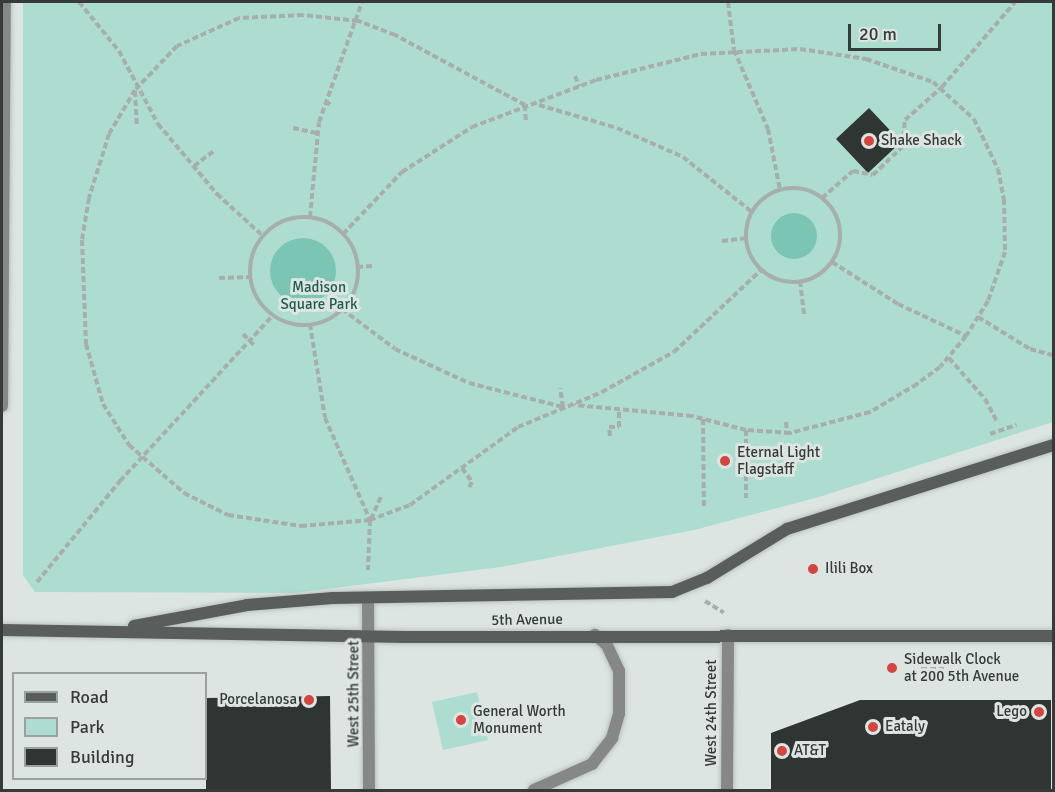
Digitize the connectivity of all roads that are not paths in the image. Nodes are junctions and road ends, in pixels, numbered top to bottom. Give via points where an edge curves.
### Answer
1 (5, 2) edge
2 (2, 406) edge
3 (1053, 445) edge
4 (368, 598) junction
5 (2, 630) edge
6 (106, 631) junction
7 (595, 634) junction
8 (728, 635) junction
9 (369, 636) junction
10 (1053, 636) edge
11 (369, 790) edge
12 (534, 790) edge
13 (727, 790) edge

1 - 2 street
3 - 4 main road via 787,529 683,589 646,595
4 - 6 main road via 247,605
4 - 9 street, West 25th Street
5 - 6 main road, 5th Avenue
6 - 9 main road, 5th Avenue
7 - 8 main road, 5th Avenue
7 - 9 main road, 5th Avenue
7 - 12 street via 611,651 619,671 619,714 612,738 592,764
8 - 10 main road, 5th Avenue
8 - 13 street, West 24th Street
9 - 11 street, West 25th Street

